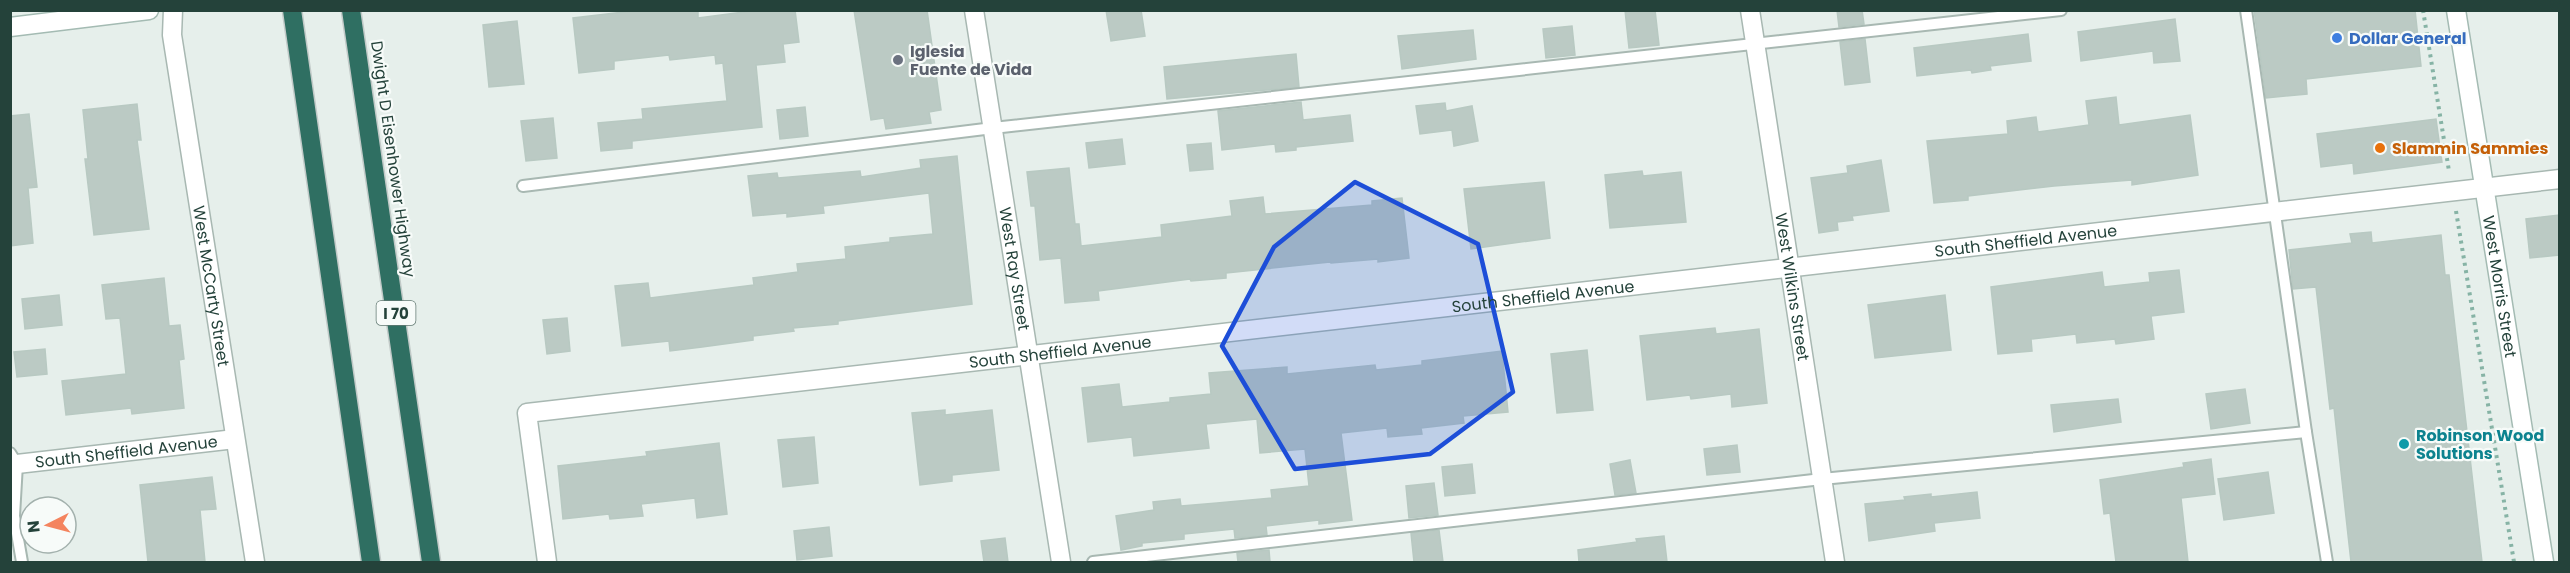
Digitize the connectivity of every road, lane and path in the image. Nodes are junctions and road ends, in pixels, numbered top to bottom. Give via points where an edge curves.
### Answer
1 (149, 10) edge
2 (173, 10) edge
3 (292, 10) edge
4 (351, 10) edge
5 (974, 10) edge
6 (1750, 10) edge
7 (2061, 10) edge
8 (2246, 10) edge
9 (2423, 10) edge
10 (2456, 10) edge
11 (10, 27) edge
12 (1755, 44) junction
13 (993, 128) junction
14 (2449, 170) dead end
15 (2559, 179) edge
16 (523, 186) dead end
17 (2483, 188) junction
18 (2275, 211) junction
19 (2456, 214) dead end
20 (1789, 266) junction
21 (1028, 355) junction
22 (2306, 432) junction
23 (235, 439) junction
24 (14, 458) edge
25 (1822, 479) junction
26 (22, 562) edge
27 (255, 562) edge
28 (371, 562) edge
29 (431, 562) edge
30 (547, 562) edge
31 (1061, 562) edge
32 (1093, 562) edge
33 (1835, 562) edge
34 (2327, 562) edge
35 (2514, 562) edge
36 (2544, 562) edge

1 - 11 street
2 - 23 street, West McCarty Street via 172,35
3 - 28 highway
4 - 29 highway, Dwight D Eisenhower Highway / I 70
5 - 13 street, West Ray Street
6 - 12 street, West Wilkins Street
7 - 12 lane
8 - 18 lane
9 - 14 path
10 - 17 street, West Morris Street
12 - 13 lane
12 - 20 street, West Wilkins Street
13 - 16 lane
13 - 21 street, West Ray Street
15 - 17 street, South Sheffield Avenue
17 - 18 street, South Sheffield Avenue
17 - 36 street, West Morris Street
18 - 20 street, South Sheffield Avenue
18 - 22 lane
19 - 35 path
20 - 21 street, South Sheffield Avenue
20 - 25 street, West Wilkins Street
21 - 30 street, South Sheffield Avenue via 527,413
21 - 31 street, West Ray Street
22 - 25 lane
22 - 34 lane
23 - 24 street, South Sheffield Avenue
23 - 27 street, West McCarty Street
24 - 26 lane via 14,516
25 - 32 lane
25 - 33 street, West Wilkins Street

